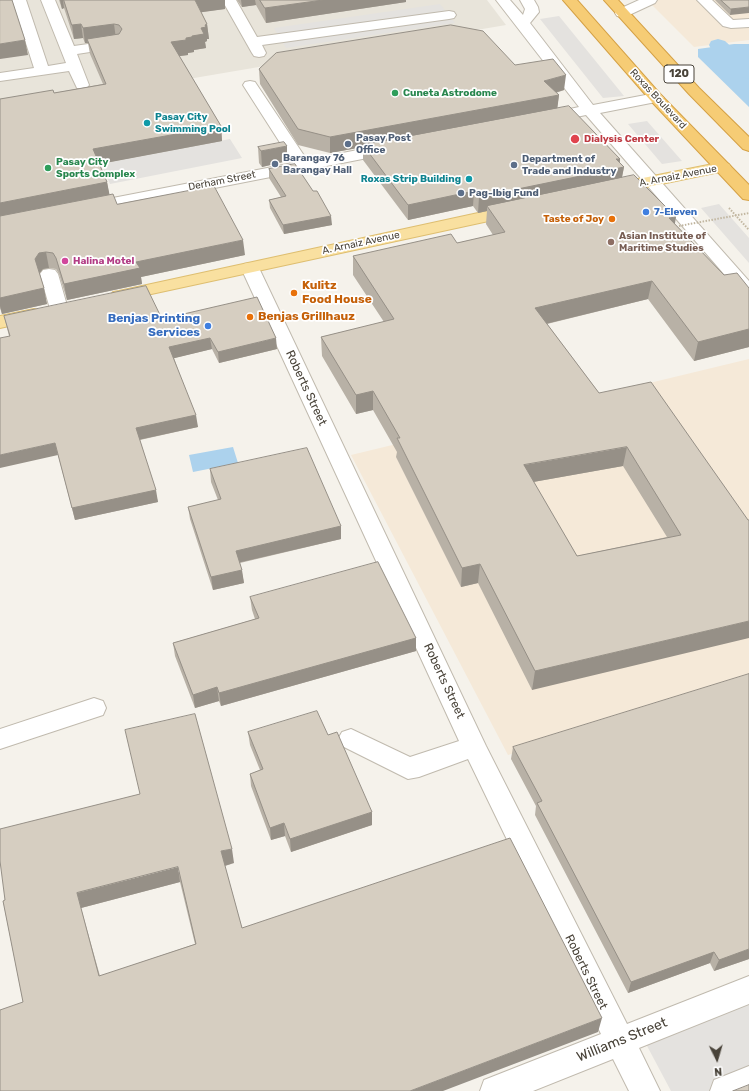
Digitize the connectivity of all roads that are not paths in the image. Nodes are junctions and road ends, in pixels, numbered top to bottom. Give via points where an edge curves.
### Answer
1 (19, 0) edge
2 (48, 0) edge
3 (229, 0) edge
4 (503, 0) edge
5 (527, 0) edge
6 (570, 0) edge
7 (611, 0) edge
8 (650, 0) edge
9 (704, 0) edge
10 (622, 13) junction
11 (449, 15) dead end
12 (522, 22) junction
13 (749, 22) edge
14 (116, 44) edge
15 (69, 51) junction
16 (75, 66) junction
17 (42, 71) junction
18 (0, 77) edge
19 (82, 85) dead end
20 (250, 85) dead end
21 (656, 98) junction
22 (590, 110) junction
23 (535, 121) edge
24 (411, 144) edge
25 (749, 146) edge
26 (302, 165) junction
27 (723, 167) junction
28 (650, 182) junction
29 (595, 193) edge
30 (749, 195) edge
31 (529, 207) edge
32 (70, 212) edge
33 (250, 268) junction
34 (49, 274) edge
35 (749, 292) edge
36 (105, 299) edge
37 (67, 308) joint
38 (0, 322) edge
39 (94, 708) dead end
40 (0, 739) edge
41 (351, 739) dead end
42 (474, 746) junction
43 (749, 990) edge
44 (620, 1040) junction
45 (749, 1081) edge
46 (495, 1091) edge
47 (645, 1091) edge
48 (725, 1091) edge

1 - 17 street
2 - 15 street
3 - 11 street via 256,47
4 - 12 street
5 - 12 street via 533,11
6 - 21 highway, Roxas Boulevard / 120
7 - 10 highway, 120
8 - 10 street
9 - 13 street via 730,24
10 - 25 highway, 120
12 - 22 street
14 - 15 street
15 - 16 street
16 - 17 street
16 - 19 street
17 - 18 street
20 - 26 street
21 - 22 street
21 - 27 highway, Roxas Boulevard / 120
22 - 23 street
22 - 28 street
24 - 26 street, Derham Street
26 - 32 street, Derham Street
27 - 28 main road, A. Arnaiz Avenue
27 - 30 highway, Roxas Boulevard / 120
28 - 29 main road, A. Arnaiz Avenue
28 - 35 street
31 - 33 main road, A. Arnaiz Avenue
33 - 36 main road, A. Arnaiz Avenue
33 - 42 street, Roberts Street
34 - 37 street
37 - 38 main road
39 - 40 street
41 - 42 street via 408,768
42 - 44 street, Roberts Street
43 - 44 street, Williams Street
44 - 46 street, Williams Street
44 - 47 street, Roberts Street
45 - 48 street

